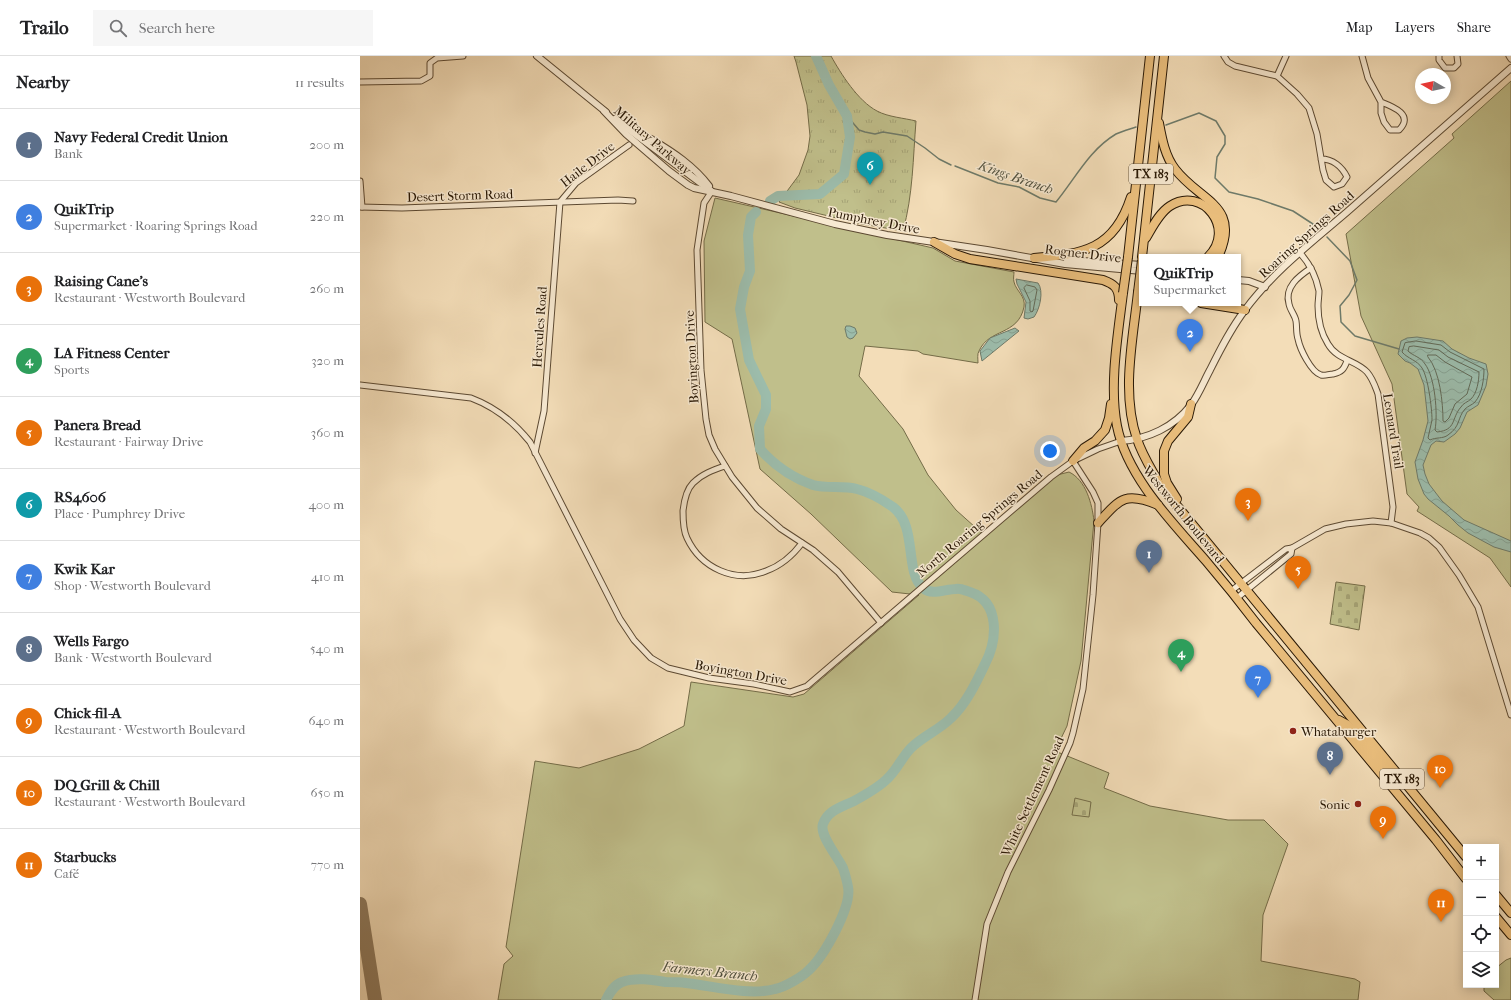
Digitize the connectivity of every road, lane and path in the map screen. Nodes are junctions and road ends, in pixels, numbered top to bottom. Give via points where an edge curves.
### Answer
1 (463, 56) edge
2 (537, 56) edge
3 (1150, 56) edge
4 (1164, 56) edge
5 (1224, 56) edge
6 (1286, 56) edge
7 (1362, 56) edge
8 (1439, 56) edge
9 (1457, 56) edge
10 (1509, 56) edge
11 (1511, 59) edge
12 (1511, 68) edge
13 (1277, 76) junction
14 (360, 82) edge
15 (1148, 83) junction
16 (1161, 84) junction
17 (1381, 102) junction
18 (604, 111) junction
19 (1157, 116) junction
20 (629, 145) dead end
21 (1322, 159) junction
22 (360, 181) edge
23 (1136, 181) junction
24 (712, 191) junction
25 (633, 201) dead end
26 (560, 202) junction
27 (361, 207) edge
28 (1144, 241) junction
29 (934, 242) junction
30 (1300, 253) junction
31 (1143, 254) edge
32 (1210, 254) edge
33 (1219, 254) edge
34 (1034, 258) junction
35 (1139, 265) edge
36 (1311, 268) junction
37 (1139, 271) edge
38 (1241, 280) edge
39 (1139, 285) edge
40 (1265, 286) junction
41 (1220, 306) edge
42 (1245, 310) junction
43 (1119, 327) junction
44 (1347, 361) junction
45 (1115, 367) junction
46 (1129, 368) junction
47 (1114, 384) junction
48 (360, 385) edge
49 (1191, 404) junction
50 (1137, 440) junction
51 (1121, 441) junction
52 (535, 453) junction
53 (1073, 461) junction
54 (725, 466) junction
55 (1159, 506) junction
56 (1392, 523) junction
57 (1098, 524) junction
58 (1194, 526) junction
59 (802, 543) junction
60 (1292, 548) junction
61 (1244, 587) junction
62 (1234, 594) junction
63 (881, 623) junction
64 (1285, 658) junction
65 (1335, 697) junction
66 (1511, 715) edge
67 (1336, 720) junction
68 (1401, 779) junction
69 (1463, 853) edge
70 (1463, 875) edge
71 (1499, 899) edge
72 (1511, 913) edge
73 (1499, 921) edge
74 (1511, 935) edge
75 (975, 1000) edge

1 - 14 street via 437,58 430,63 430,76 421,81
2 - 18 street, Military Parkway
3 - 15 main road, Westworth Boulevard / TX 183
4 - 16 main road, Westworth Boulevard / TX 183
5 - 13 street via 1235,66
6 - 13 street
7 - 17 street via 1368,78
8 - 9 street via 1445,68 1454,68 1458,64
10 - 11 street
12 - 30 street, Roaring Springs Road
13 - 21 street via 1309,108
15 - 16 main road
15 - 23 main road, Westworth Boulevard / TX 183
16 - 19 main road, Westworth Boulevard / TX 183
17 - 17 street via 1384,122 1390,130 1399,130 1403,126 1404,118 1400,111
18 - 24 street, Military Parkway
18 - 24 street, Military Parkway via 651,139
18 - 24 street, Military Parkway via 626,134 688,185
19 - 28 main road, Westworth Boulevard / TX 183
19 - 33 main road via 1168,158 1182,178 1217,208 1222,216 1226,226 1224,244
20 - 26 street, Haile Drive via 576,183
21 - 21 street via 1322,170 1326,180 1334,187 1342,184 1347,177 1344,170 1328,159
22 - 27 street
23 - 34 main road via 1121,221 1100,244 1065,256
23 - 43 main road, Westworth Boulevard / TX 183, bridge
24 - 29 street, Pumphrey Drive via 835,224
24 - 54 street, Boyington Drive via 704,203 698,250 701,362 709,435
25 - 26 street, Desert Storm Road
26 - 27 street, Desert Storm Road via 402,208
26 - 52 street, Hercules Road via 544,411
28 - 31 main road, Westworth Boulevard / TX 183
28 - 32 main road via 1168,207 1183,201 1199,203 1212,212 1218,227 1218,242
29 - 34 street, Pumphrey Drive
29 - 43 main road via 970,259 1111,283 1119,291
30 - 36 street, Leonard Trail
30 - 40 street, Roaring Springs Road
34 - 35 street, Rogner Drive
34 - 37 street, Rogner Drive via 1066,264
36 - 44 street, Leonard Trail via 1319,292 1319,321 1323,332 1334,352
36 - 44 street via 1298,276 1292,285 1288,300 1295,317 1303,353 1321,375 1340,372 1345,368
38 - 40 street
39 - 46 main road, Westworth Boulevard / TX 183, bridge
40 - 42 street, Roaring Springs Road
41 - 42 main road
42 - 49 street, Roaring Springs Road
43 - 45 main road, Westworth Boulevard / TX 183
44 - 56 street, Leonard Trail via 1367,372 1378,394 1393,506
45 - 46 main road
45 - 47 main road, Westworth Boulevard / TX 183
46 - 50 main road, Westworth Boulevard / TX 183 via 1131,408
47 - 51 main road, Westworth Boulevard / TX 183 via 1115,417
47 - 53 main road via 1109,418 1104,430
48 - 52 street, Boyington Drive via 458,396 482,402 519,428
49 - 50 street, Roaring Springs Road via 1179,418
49 - 58 main road via 1188,417 1168,441 1163,464 1167,483 1191,517
50 - 51 street, Roaring Springs Road
50 - 58 main road, Westworth Boulevard / TX 183 via 1160,485
51 - 53 street, North Roaring Springs Road
51 - 55 main road, Westworth Boulevard / TX 183 via 1137,476
52 - 63 street, Boyington Drive via 620,619 651,658 668,668 790,692 807,686
53 - 57 street, White Settlement Road via 1098,503
53 - 63 street, North Roaring Springs Road via 917,590
54 - 59 street, Boyington Drive via 757,508 780,529
54 - 59 street via 703,475 692,483 685,497 684,530 694,551 702,560 714,569 736,576 746,575 766,571 788,558
55 - 57 main road via 1135,497 1126,498 1115,505
55 - 62 main road, Westworth Boulevard / TX 183
56 - 60 street via 1373,521 1325,529
56 - 66 street via 1429,538 1439,547 1459,575 1478,607
57 - 75 street, White Settlement Road via 1081,703 1073,733 1049,790 1008,872 987,924
58 - 61 main road, Westworth Boulevard / TX 183
59 - 63 street, Boyington Drive via 838,572
60 - 61 street via 1286,549
60 - 61 street via 1291,554
61 - 62 street
61 - 62 street
61 - 65 main road, Westworth Boulevard / TX 183
62 - 64 main road, Westworth Boulevard / TX 183
64 - 65 main road via 1296,664 1323,698 1332,700
64 - 67 main road, Westworth Boulevard / TX 183
65 - 68 main road, Westworth Boulevard / TX 183
67 - 68 main road via 1348,725 1394,780
67 - 70 main road, Westworth Boulevard / TX 183
68 - 69 main road, Westworth Boulevard / TX 183
71 - 72 main road
73 - 74 main road

